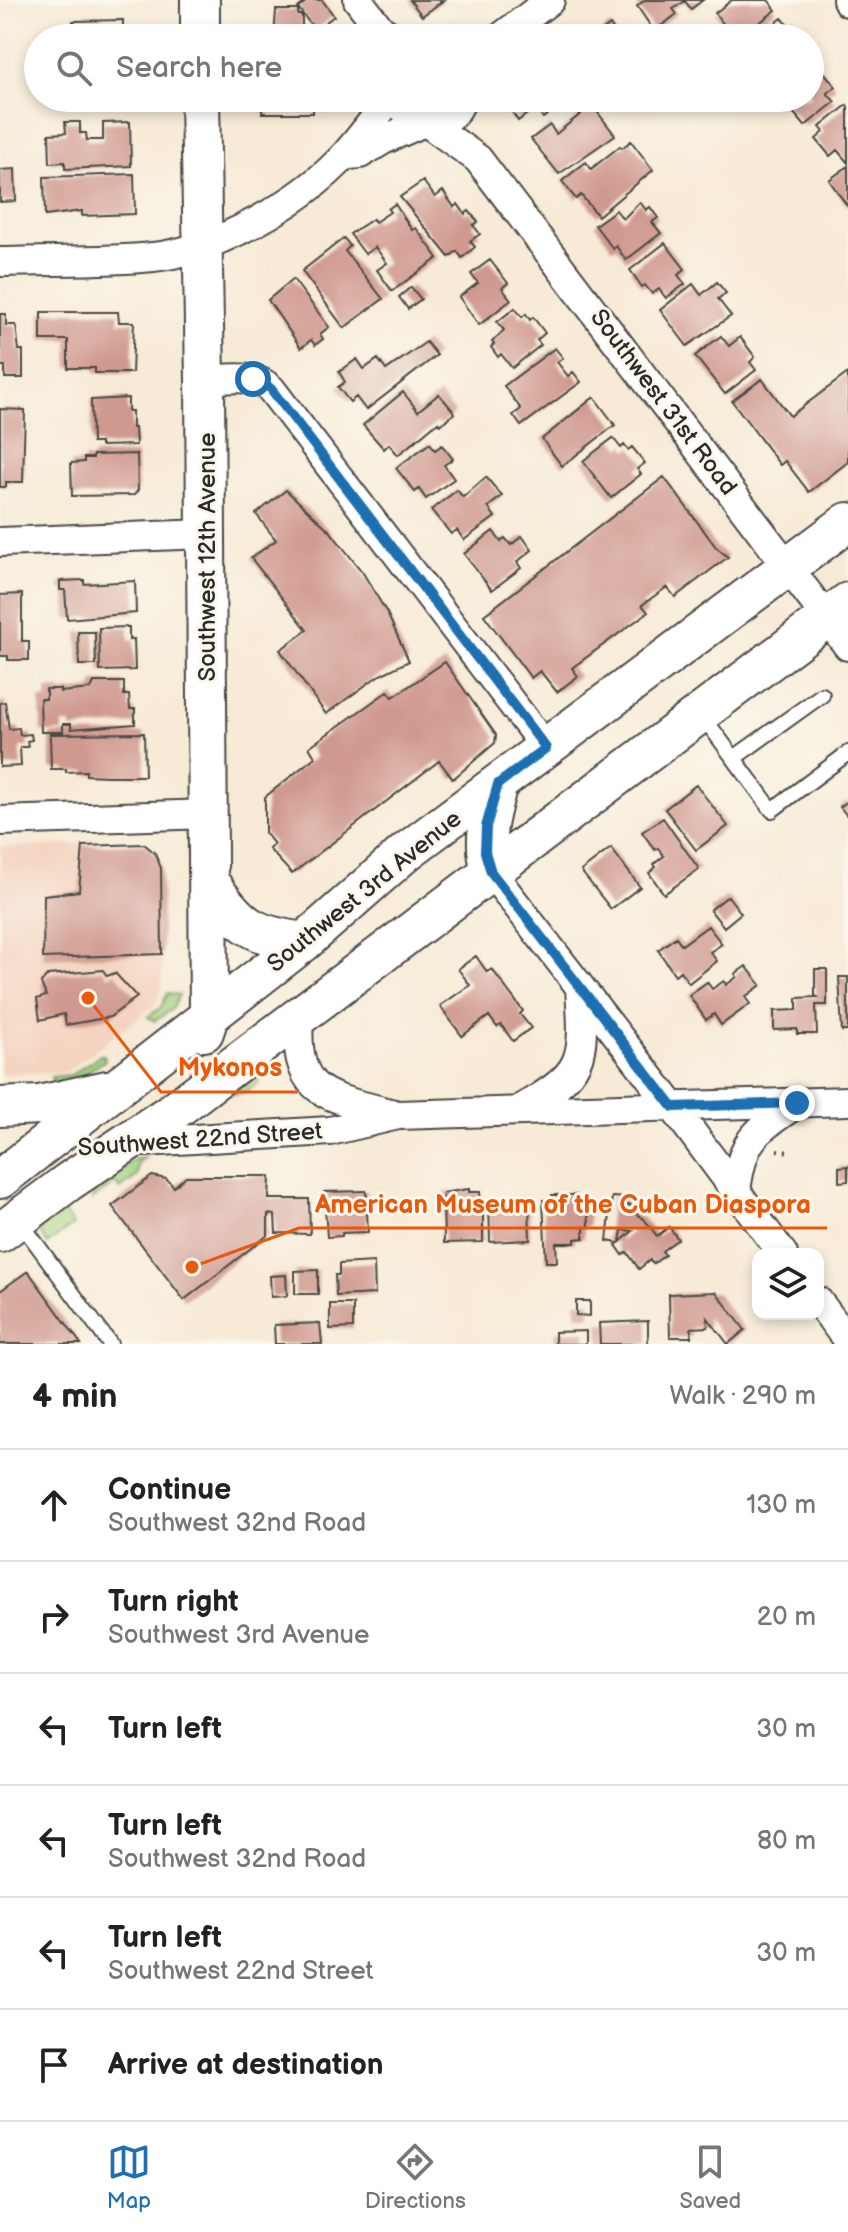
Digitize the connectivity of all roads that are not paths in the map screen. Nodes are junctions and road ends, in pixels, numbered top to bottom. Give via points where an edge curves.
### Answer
1 (200, 0) edge
2 (358, 0) edge
3 (550, 0) edge
4 (200, 24) edge
5 (377, 24) edge
6 (518, 24) edge
7 (200, 112) edge
8 (379, 112) edge
9 (406, 112) edge
10 (454, 112) edge
11 (465, 112) edge
12 (426, 124) junction
13 (344, 156) junction
14 (478, 159) junction
15 (201, 246) junction
16 (0, 262) edge
17 (205, 380) junction
18 (848, 522) edge
19 (206, 534) junction
20 (0, 542) edge
21 (788, 566) junction
22 (841, 622) edge
23 (822, 695) dead end
24 (701, 714) junction
25 (546, 748) junction
26 (848, 753) edge
27 (734, 758) junction
28 (498, 784) junction
29 (209, 814) junction
30 (0, 821) edge
31 (491, 872) junction
32 (210, 883) junction
33 (304, 942) junction
34 (580, 988) junction
35 (209, 1017) junction
36 (299, 1017) junction
37 (118, 1087) junction
38 (848, 1101) edge
39 (797, 1103) junction
40 (0, 1107) edge
41 (673, 1107) junction
42 (175, 1110) junction
43 (515, 1112) junction
44 (398, 1115) junction
45 (123, 1144) junction
46 (40, 1149) junction
47 (0, 1151) edge
48 (0, 1179) edge
49 (736, 1191) junction
50 (9, 1226) edge
51 (779, 1248) edge
52 (824, 1309) edge
53 (848, 1341) edge
54 (110, 1344) edge

1 - 4 main road
2 - 5 street
3 - 6 street
7 - 15 main road, Southwest 12th Avenue
8 - 13 street
9 - 12 street, Southwest 31st Road
10 - 12 street via 449,119
11 - 14 street, Southwest 31st Road
12 - 13 street
12 - 14 street, Southwest 31st Road
13 - 15 street via 257,222
14 - 21 street, Southwest 31st Road
15 - 16 street via 156,257
15 - 17 main road, Southwest 12th Avenue
17 - 19 main road, Southwest 12th Avenue
17 - 25 street via 253,379 271,389
18 - 21 main road, Southwest 3rd Avenue
19 - 20 street
19 - 29 main road, Southwest 12th Avenue
21 - 22 street, Southwest 31st Road
21 - 25 main road, Southwest 3rd Avenue
22 - 24 main road
23 - 27 lane
24 - 27 lane
24 - 31 main road
25 - 28 main road, Southwest 3rd Avenue
26 - 27 lane via 772,810
28 - 31 main road via 486,827
28 - 33 main road, Southwest 3rd Avenue via 406,852
29 - 30 street
29 - 32 main road, Southwest 12th Avenue
31 - 34 street
31 - 36 main road
32 - 33 main road via 240,922 269,937
32 - 35 main road, Southwest 12th Avenue
33 - 35 main road, Southwest 3rd Avenue
34 - 41 street
34 - 43 street via 583,1029 578,1061 555,1089
35 - 37 main road, Southwest 3rd Avenue
35 - 42 main road, Southwest 12th Avenue
36 - 42 main road
36 - 44 street, Southwest 22nd Street via 299,1059 312,1085 337,1098
37 - 40 main road, Southwest 22nd Street via 69,1100
37 - 46 main road, Southwest 3rd Avenue
38 - 39 street, Southwest 22nd Street
39 - 41 street, Southwest 22nd Street
39 - 49 street via 755,1133 744,1149
41 - 43 street, Southwest 22nd Street
41 - 49 street
42 - 45 main road
43 - 44 street, Southwest 22nd Street
44 - 45 street, Southwest 22nd Street via 330,1131
45 - 46 main road, Southwest 22nd Street
45 - 50 main road
46 - 47 main road, Southwest 22nd Street
46 - 48 main road, Southwest 3rd Avenue
49 - 51 street
50 - 54 lane
52 - 53 street

